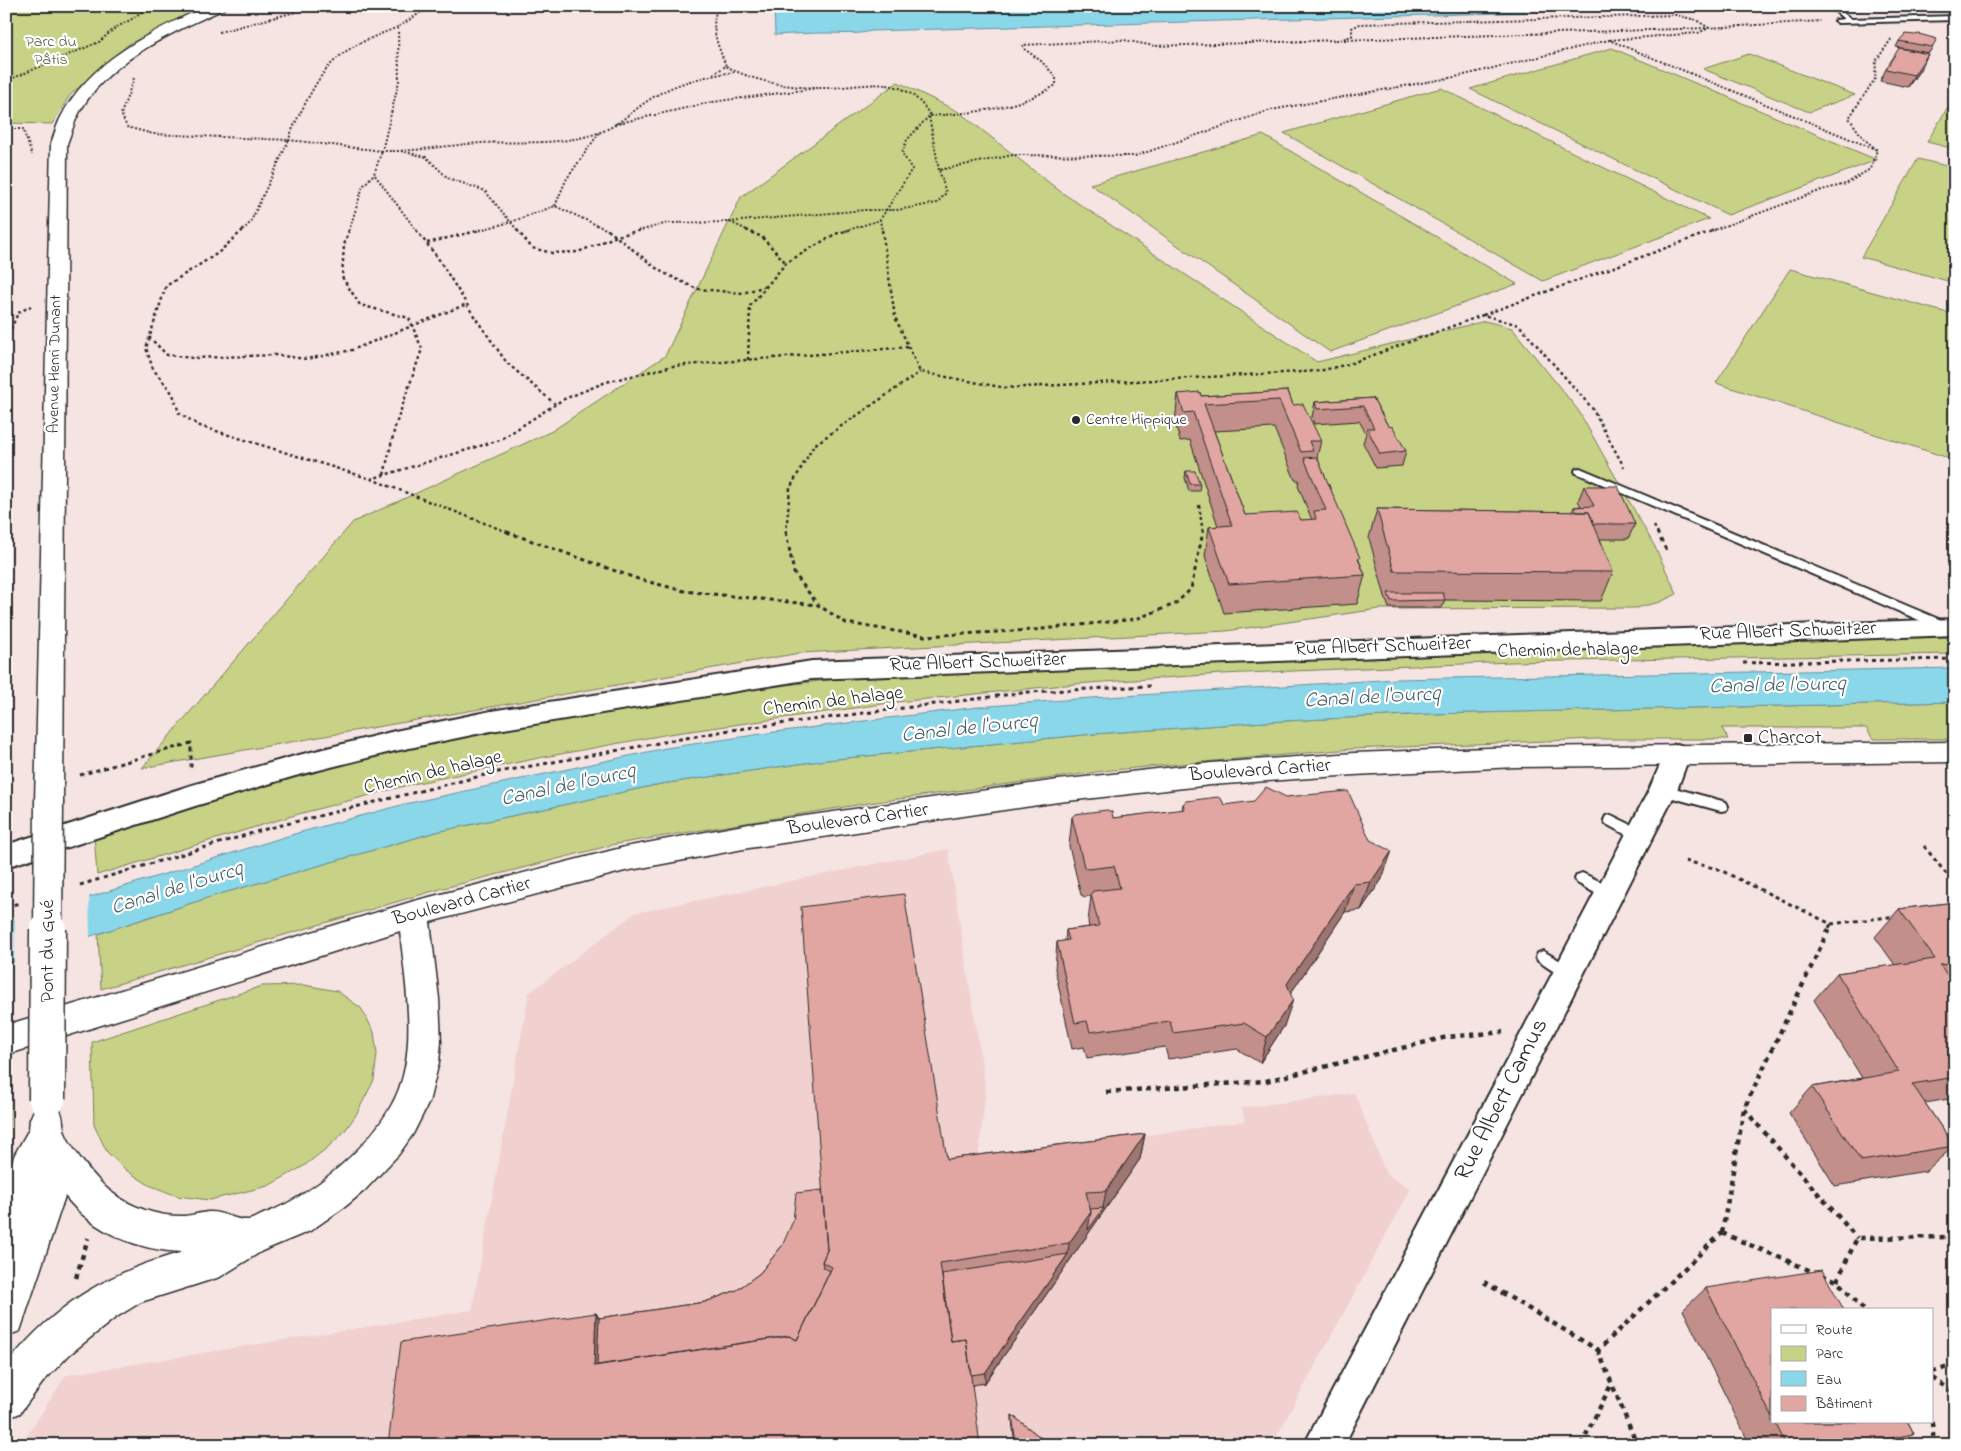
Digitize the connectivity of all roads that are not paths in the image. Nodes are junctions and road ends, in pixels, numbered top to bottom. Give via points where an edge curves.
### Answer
1 (219, 6) edge
2 (1852, 6) edge
3 (1955, 18) edge
4 (1849, 20) junction
5 (1838, 21) road end
6 (1580, 471) dead end
7 (1950, 627) edge
8 (1955, 752) edge
9 (1677, 754) junction
10 (1663, 790) junction
11 (49, 802) joint
12 (1722, 806) dead end
13 (6, 856) edge
14 (414, 914) junction
15 (6, 1040) edge
16 (51, 1130) junction
17 (6, 1229) edge
18 (248, 1238) junction
19 (6, 1317) edge
20 (6, 1400) edge
21 (1323, 1445) edge

1 - 11 street, Avenue Henri Dunant via 147,42 115,64 78,99 69,113 59,144
2 - 4 lane via 1832,7
3 - 4 lane
4 - 5 lane
6 - 7 lane
7 - 13 street, Rue Albert Schweitzer via 812,670 490,721 395,741 210,790
8 - 9 street, Boulevard Cartier
9 - 10 street, Rue Albert Camus
9 - 14 street, Boulevard Cartier via 1354,764 1211,774 1058,792 749,836 626,859
10 - 12 lane
10 - 21 street, Rue Albert Camus via 1625,828 1556,964 1538,1030
11 - 16 street, Pont du Gué, bridge
14 - 15 street, Boulevard Cartier
14 - 18 street via 423,1014 423,1054 418,1085 404,1116 382,1149 336,1193 297,1218
16 - 17 street via 28,1166
16 - 18 street via 81,1190 109,1214 151,1231 182,1234 212,1230
16 - 19 street
18 - 20 street via 208,1263 164,1275 119,1293 57,1338

